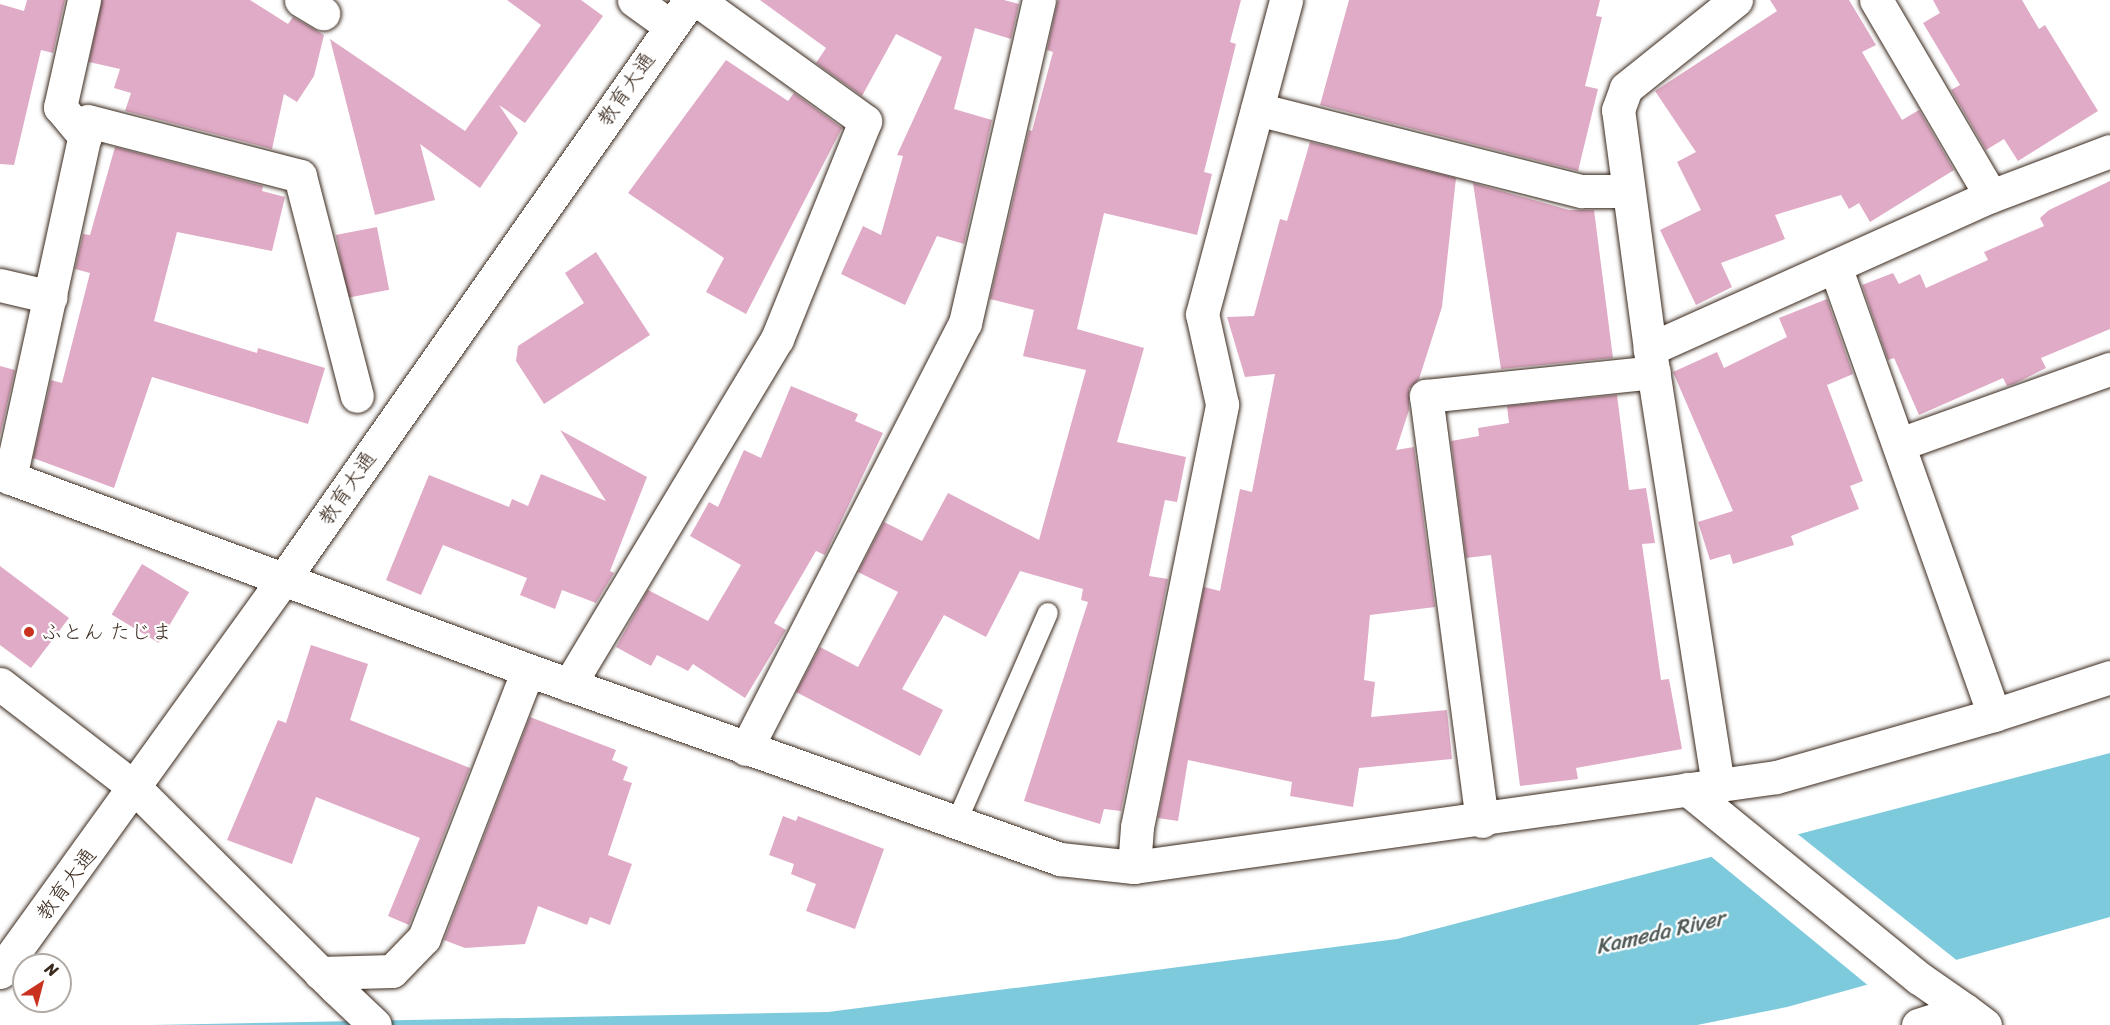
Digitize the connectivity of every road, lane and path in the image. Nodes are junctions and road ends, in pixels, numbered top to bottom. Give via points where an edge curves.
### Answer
1 (84, 0) edge
2 (634, 0) edge
3 (690, 0) edge
4 (697, 0) edge
5 (1039, 0) edge
6 (1286, 0) edge
7 (1736, 0) edge
8 (1876, 0) edge
9 (670, 26) junction
10 (1257, 109) junction
11 (85, 137) junction
12 (2110, 152) edge
13 (1627, 192) junction
14 (1990, 196) junction
15 (1835, 266) junction
16 (0, 285) edge
17 (51, 297) junction
18 (1652, 360) junction
19 (2110, 369) edge
20 (357, 396) dead end
21 (1900, 444) junction
22 (5, 476) edge
23 (283, 580) junction
24 (1048, 613) dead end
25 (528, 670) junction
26 (2110, 677) edge
27 (0, 684) edge
28 (569, 685) junction
29 (1994, 715) junction
30 (746, 748) junction
31 (1703, 787) junction
32 (135, 788) junction
33 (957, 821) junction
34 (1482, 821) junction
35 (1134, 867) junction
36 (1, 971) edge
37 (328, 981) junction
38 (1972, 1020) edge
39 (375, 1025) edge
40 (1918, 1025) edge

1 - 11 street via 60,107
2 - 9 street
3 - 9 street, 教育大通
4 - 28 street via 865,121 777,339
5 - 30 street via 965,323
6 - 10 street
7 - 13 street via 1626,88 1618,110
8 - 14 street
9 - 23 street, 教育大通
10 - 13 street via 1582,192
10 - 35 street via 1202,314 1222,404 1137,827
11 - 17 street
11 - 20 street via 88,122 300,176
12 - 14 street
13 - 18 street
14 - 15 street
15 - 18 street
15 - 21 street
16 - 17 street
17 - 22 street
18 - 31 street
18 - 34 street via 1426,396
19 - 21 street
21 - 29 street
22 - 23 street
23 - 25 street
23 - 32 street, 教育大通
24 - 33 lane
25 - 28 street
25 - 37 street via 424,938 392,971
26 - 29 street
27 - 32 street
28 - 30 street
29 - 31 street via 1776,777
30 - 33 street
31 - 34 street
31 - 38 street via 1738,833
32 - 36 street, 教育大通
32 - 37 street
33 - 35 street via 1060,859
34 - 35 street
37 - 39 street
38 - 40 street

